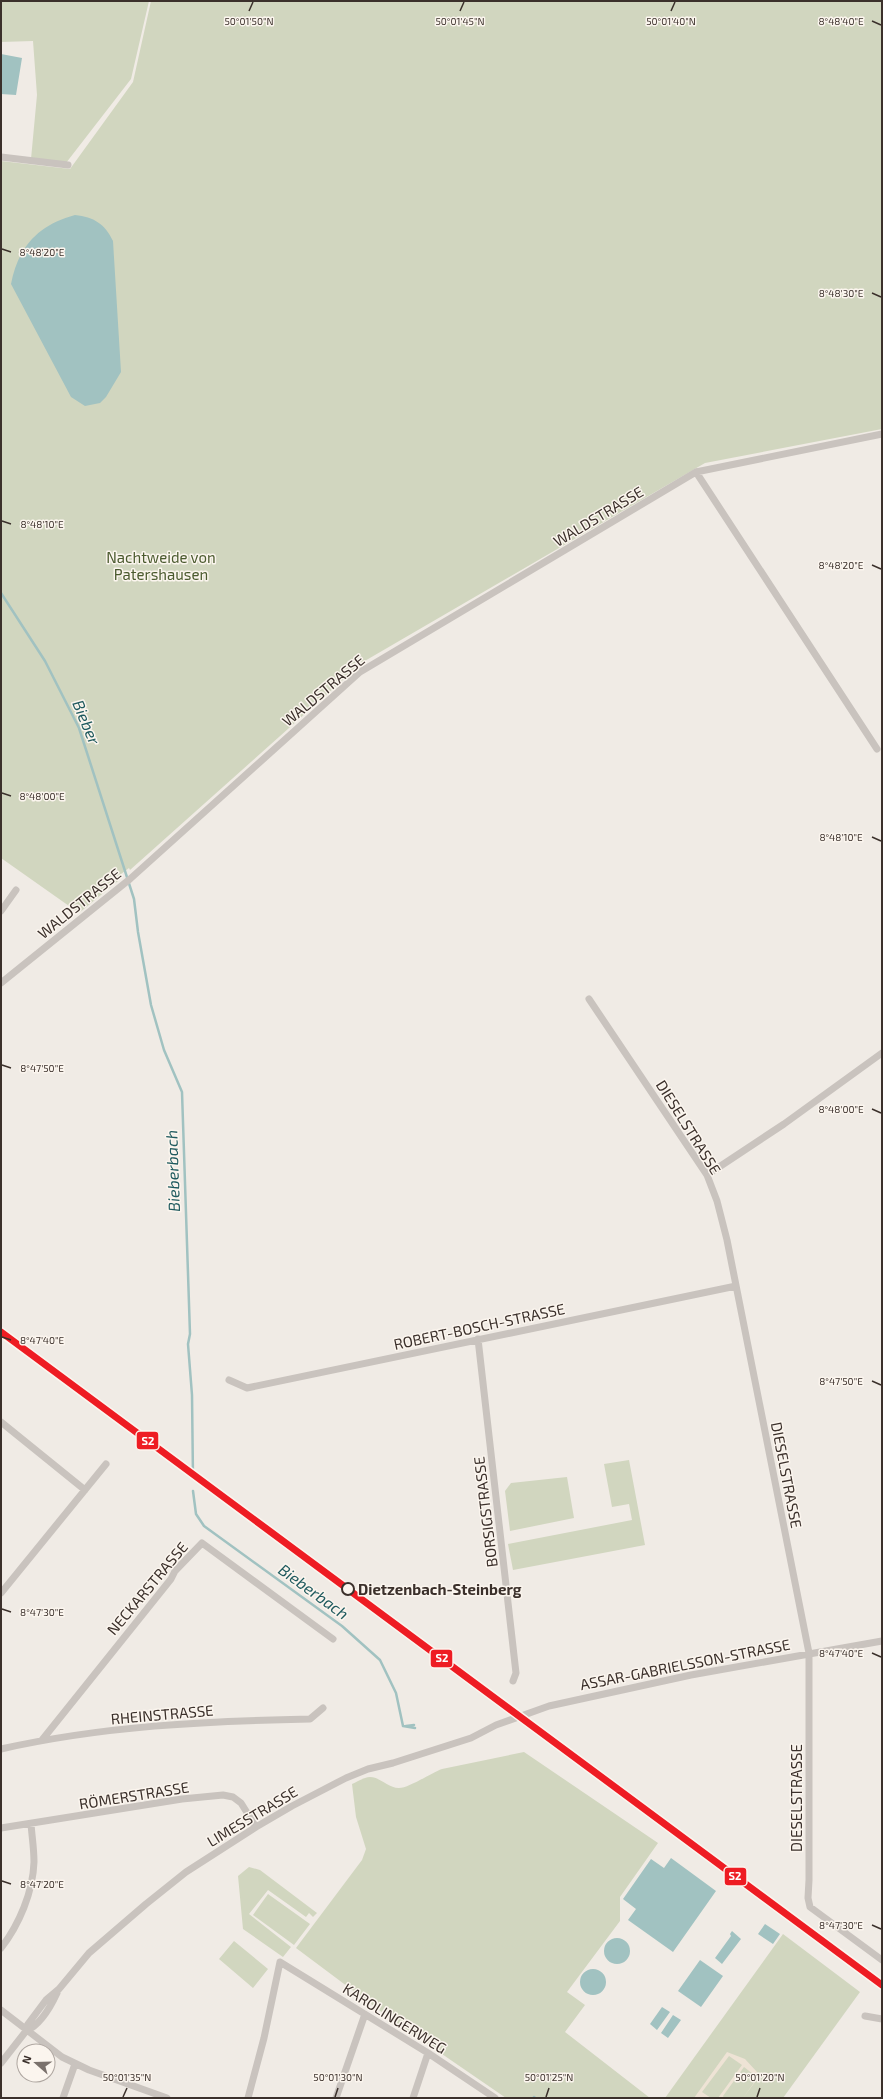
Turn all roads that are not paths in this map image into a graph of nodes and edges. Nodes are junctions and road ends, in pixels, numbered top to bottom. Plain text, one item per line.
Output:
1 (1, 158) edge
2 (68, 165) dead end
3 (882, 434) edge
4 (696, 472) junction
5 (877, 749) dead end
6 (16, 890) dead end
7 (1, 910) edge
8 (2, 980) edge
9 (589, 998) dead end
10 (882, 1054) edge
11 (706, 1175) junction
12 (736, 1286) junction
13 (478, 1340) junction
14 (229, 1380) dead end
15 (1, 1422) edge
16 (106, 1464) dead end
17 (84, 1490) junction
18 (1, 1581) edge
19 (7, 1586) junction
20 (1, 1593) edge
21 (333, 1639) dead end
22 (882, 1641) edge
23 (809, 1653) junction
24 (513, 1681) dead end
25 (324, 1708) dead end
26 (496, 1725) joint
27 (42, 1740) junction
28 (1, 1749) edge
29 (31, 1824) junction
30 (256, 1827) junction
31 (1, 1828) edge
32 (1, 1948) edge
33 (882, 1960) edge
34 (1, 2010) edge
35 (364, 2014) junction
36 (865, 2016) dead end
37 (882, 2019) edge
38 (26, 2030) junction
39 (428, 2053) junction
40 (1, 2063) edge
41 (75, 2064) junction
42 (63, 2098) edge
43 (167, 2098) edge
44 (248, 2098) edge
45 (336, 2098) edge
46 (413, 2098) edge
47 (494, 2098) edge

1 - 2 street
3 - 4 street, WALDSTRASSE
4 - 5 street
4 - 8 street, WALDSTRASSE
6 - 7 street
9 - 11 street, DIESELSTRASSE
10 - 11 street
11 - 12 street, DIESELSTRASSE
12 - 13 street, ROBERT-BOSCH-STRASSE
12 - 23 street, DIESELSTRASSE
13 - 14 street, ROBERT-BOSCH-STRASSE
13 - 24 street, BORSIGSTRASSE
15 - 17 street
16 - 17 street
17 - 19 street
18 - 19 street
19 - 20 street
21 - 27 street, NECKARSTRASSE
22 - 23 street, ASSAR-GABRIELSSON-STRASSE
23 - 26 street, ASSAR-GABRIELSSON-STRASSE
23 - 33 street, DIESELSTRASSE
25 - 27 street, RHEINSTRASSE
26 - 30 street, LIMESSTRASSE
27 - 28 street, RHEINSTRASSE
29 - 30 street, RÖMERSTRASSE
29 - 31 street, RÖMERSTRASSE
29 - 32 street
30 - 38 street, LIMESSTRASSE
34 - 38 street
35 - 39 street, KAROLINGERWEG
35 - 44 street, KAROLINGERWEG
35 - 45 street
36 - 37 street
38 - 40 street, LIMESSTRASSE
38 - 41 street
39 - 46 street
39 - 47 street, KAROLINGERWEG
41 - 42 street
41 - 43 street

